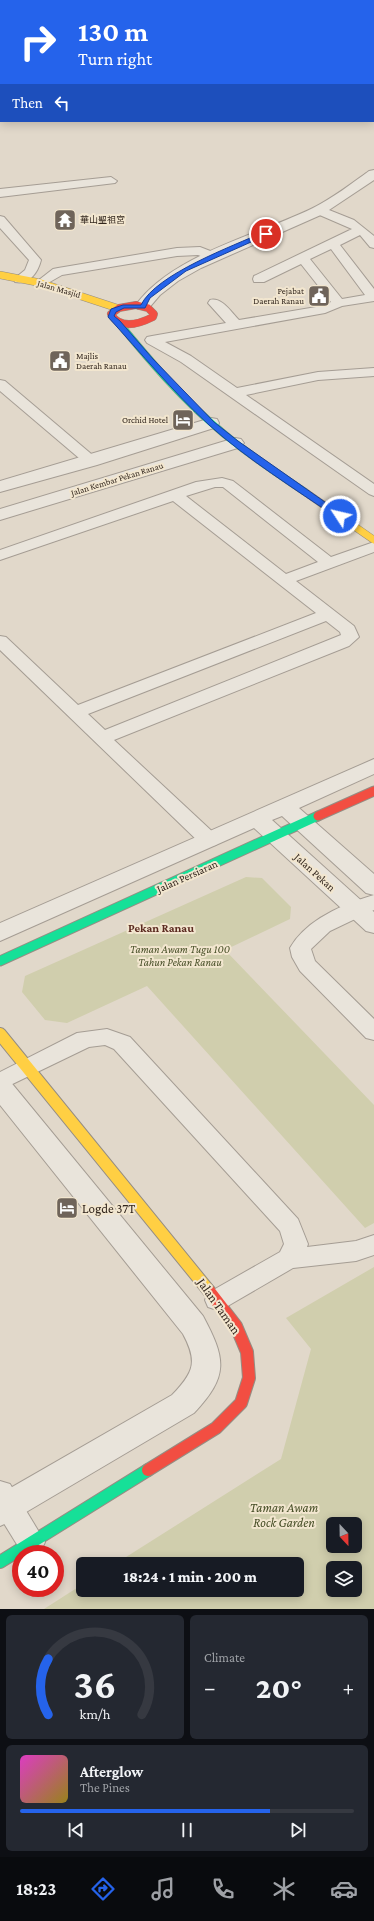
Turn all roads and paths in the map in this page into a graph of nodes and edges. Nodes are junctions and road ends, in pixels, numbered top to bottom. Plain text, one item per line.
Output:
1 (374, 174) edge
2 (111, 180) dead end
3 (0, 193) edge
4 (319, 210) junction
5 (0, 220) edge
6 (361, 230) junction
7 (333, 244) junction
8 (374, 244) edge
9 (214, 257) junction
10 (303, 258) junction
11 (0, 276) edge
12 (259, 278) dead end
13 (20, 279) junction
14 (41, 283) junction
15 (374, 297) edge
16 (215, 303) dead end
17 (340, 303) junction
18 (143, 306) junction
19 (117, 308) junction
20 (118, 322) junction
21 (144, 323) junction
22 (236, 325) junction
23 (152, 340) junction
24 (367, 372) edge
25 (374, 382) edge
26 (0, 384) edge
27 (176, 386) junction
28 (233, 393) junction
29 (211, 423) junction
30 (235, 443) junction
31 (91, 461) junction
32 (113, 480) junction
33 (0, 487) edge
34 (374, 491) edge
35 (175, 495) junction
36 (0, 515) edge
37 (374, 540) edge
38 (374, 547) edge
39 (0, 555) edge
40 (329, 563) junction
41 (284, 580) junction
42 (328, 614) junction
43 (0, 641) edge
44 (75, 713) junction
45 (102, 738) junction
46 (374, 766) edge
47 (374, 791) edge
48 (284, 806) junction
49 (256, 819) junction
50 (303, 823) junction
51 (275, 836) junction
52 (208, 840) junction
53 (374, 887) edge
54 (366, 906) edge
55 (374, 925) edge
56 (0, 933) edge
57 (0, 961) edge
58 (374, 1032) edge
59 (0, 1034) edge
60 (27, 1068) junction
61 (0, 1082) edge
62 (0, 1087) edge
63 (374, 1245) edge
64 (289, 1259) junction
65 (218, 1300) junction
66 (3, 1504) edge
67 (31, 1542) junction
68 (0, 1562) edge

1 - 4 street
2 - 3 lane
4 - 6 lane
4 - 9 street
5 - 13 lane
6 - 7 lane
6 - 8 lane
7 - 10 lane
7 - 15 lane
9 - 14 lane
9 - 18 street
10 - 12 lane
10 - 17 lane
11 - 13 street, Jalan Masjid
13 - 14 street, Jalan Masjid
14 - 19 street, Jalan Masjid
15 - 17 lane
16 - 22 lane
17 - 22 lane
18 - 19 street
18 - 21 street
19 - 20 street
20 - 21 street
20 - 27 street
21 - 23 street
22 - 23 lane
23 - 27 street
23 - 28 lane
24 - 25 lane
24 - 28 lane
26 - 31 lane
27 - 29 street
28 - 34 lane
29 - 30 street
29 - 31 street
30 - 32 street, Jalan Kembar Pekan Ranau
30 - 37 street
31 - 32 street
31 - 33 street
32 - 36 street, Jalan Kembar Pekan Ranau
35 - 39 lane
35 - 40 lane
35 - 41 lane
38 - 40 lane
40 - 41 lane
41 - 42 lane
42 - 44 lane
42 - 45 lane
43 - 44 lane
44 - 45 lane
45 - 52 lane
46 - 48 street
47 - 50 street, Jalan Persiaran
48 - 49 street
48 - 50 street
49 - 51 street, Jalan Pekan
49 - 52 street
50 - 51 street, Jalan Persiaran
50 - 53 street
51 - 54 street, Jalan Pekan
51 - 57 street, Jalan Persiaran
52 - 56 street
54 - 55 street, Jalan Pekan
54 - 58 lane
59 - 60 street, Jalan Taman
60 - 61 lane
60 - 64 lane
60 - 65 street, Jalan Taman
62 - 66 street
63 - 64 lane
64 - 65 lane
65 - 67 street, Jalan Taman
66 - 67 lane
67 - 68 street, Jalan Taman

